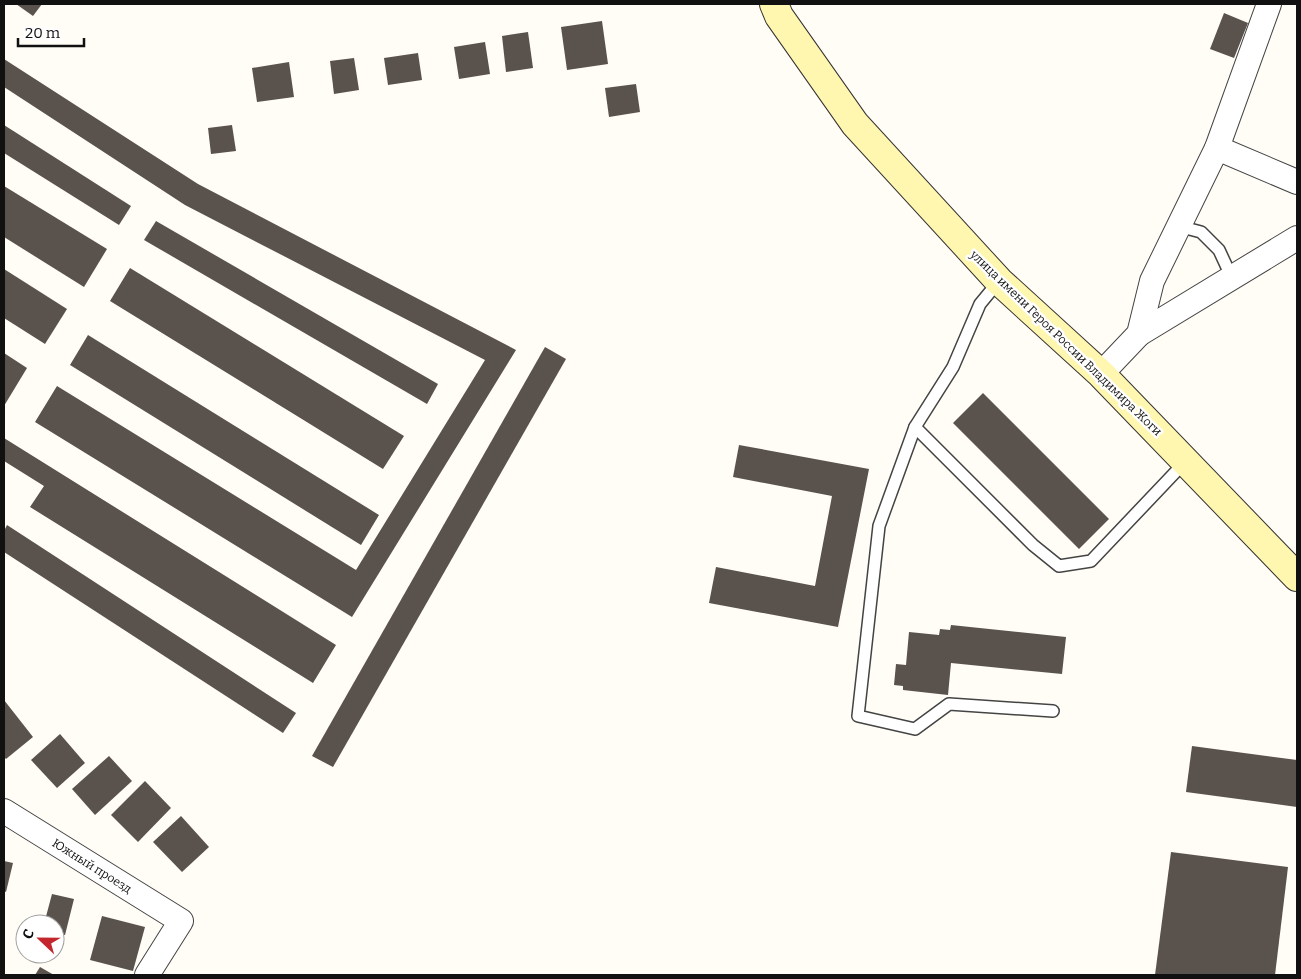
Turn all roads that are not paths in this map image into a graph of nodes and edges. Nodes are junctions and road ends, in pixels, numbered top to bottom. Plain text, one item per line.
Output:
1 (774, 4) edge
2 (1269, 4) edge
3 (1217, 148) junction
4 (1297, 182) edge
5 (1178, 226) junction
6 (1297, 238) edge
7 (1232, 278) junction
8 (999, 281) junction
9 (1139, 334) junction
10 (1101, 374) junction
11 (915, 427) junction
12 (1186, 461) junction
13 (1297, 577) edge
14 (1053, 711) dead end
15 (4, 811) edge
16 (146, 975) edge

1 - 8 main road, улица имени Героя России Владимира Жоги
2 - 3 street
3 - 4 street
3 - 5 street
5 - 7 lane
5 - 9 street
6 - 7 street
7 - 9 street
8 - 10 main road, улица имени Героя России Владимира Жоги
8 - 11 lane
9 - 10 street
10 - 12 main road, улица имени Героя России Владимира Жоги
11 - 12 lane
11 - 14 lane
12 - 13 main road, улица имени Героя России Владимира Жоги
15 - 16 street, Южный проезд

